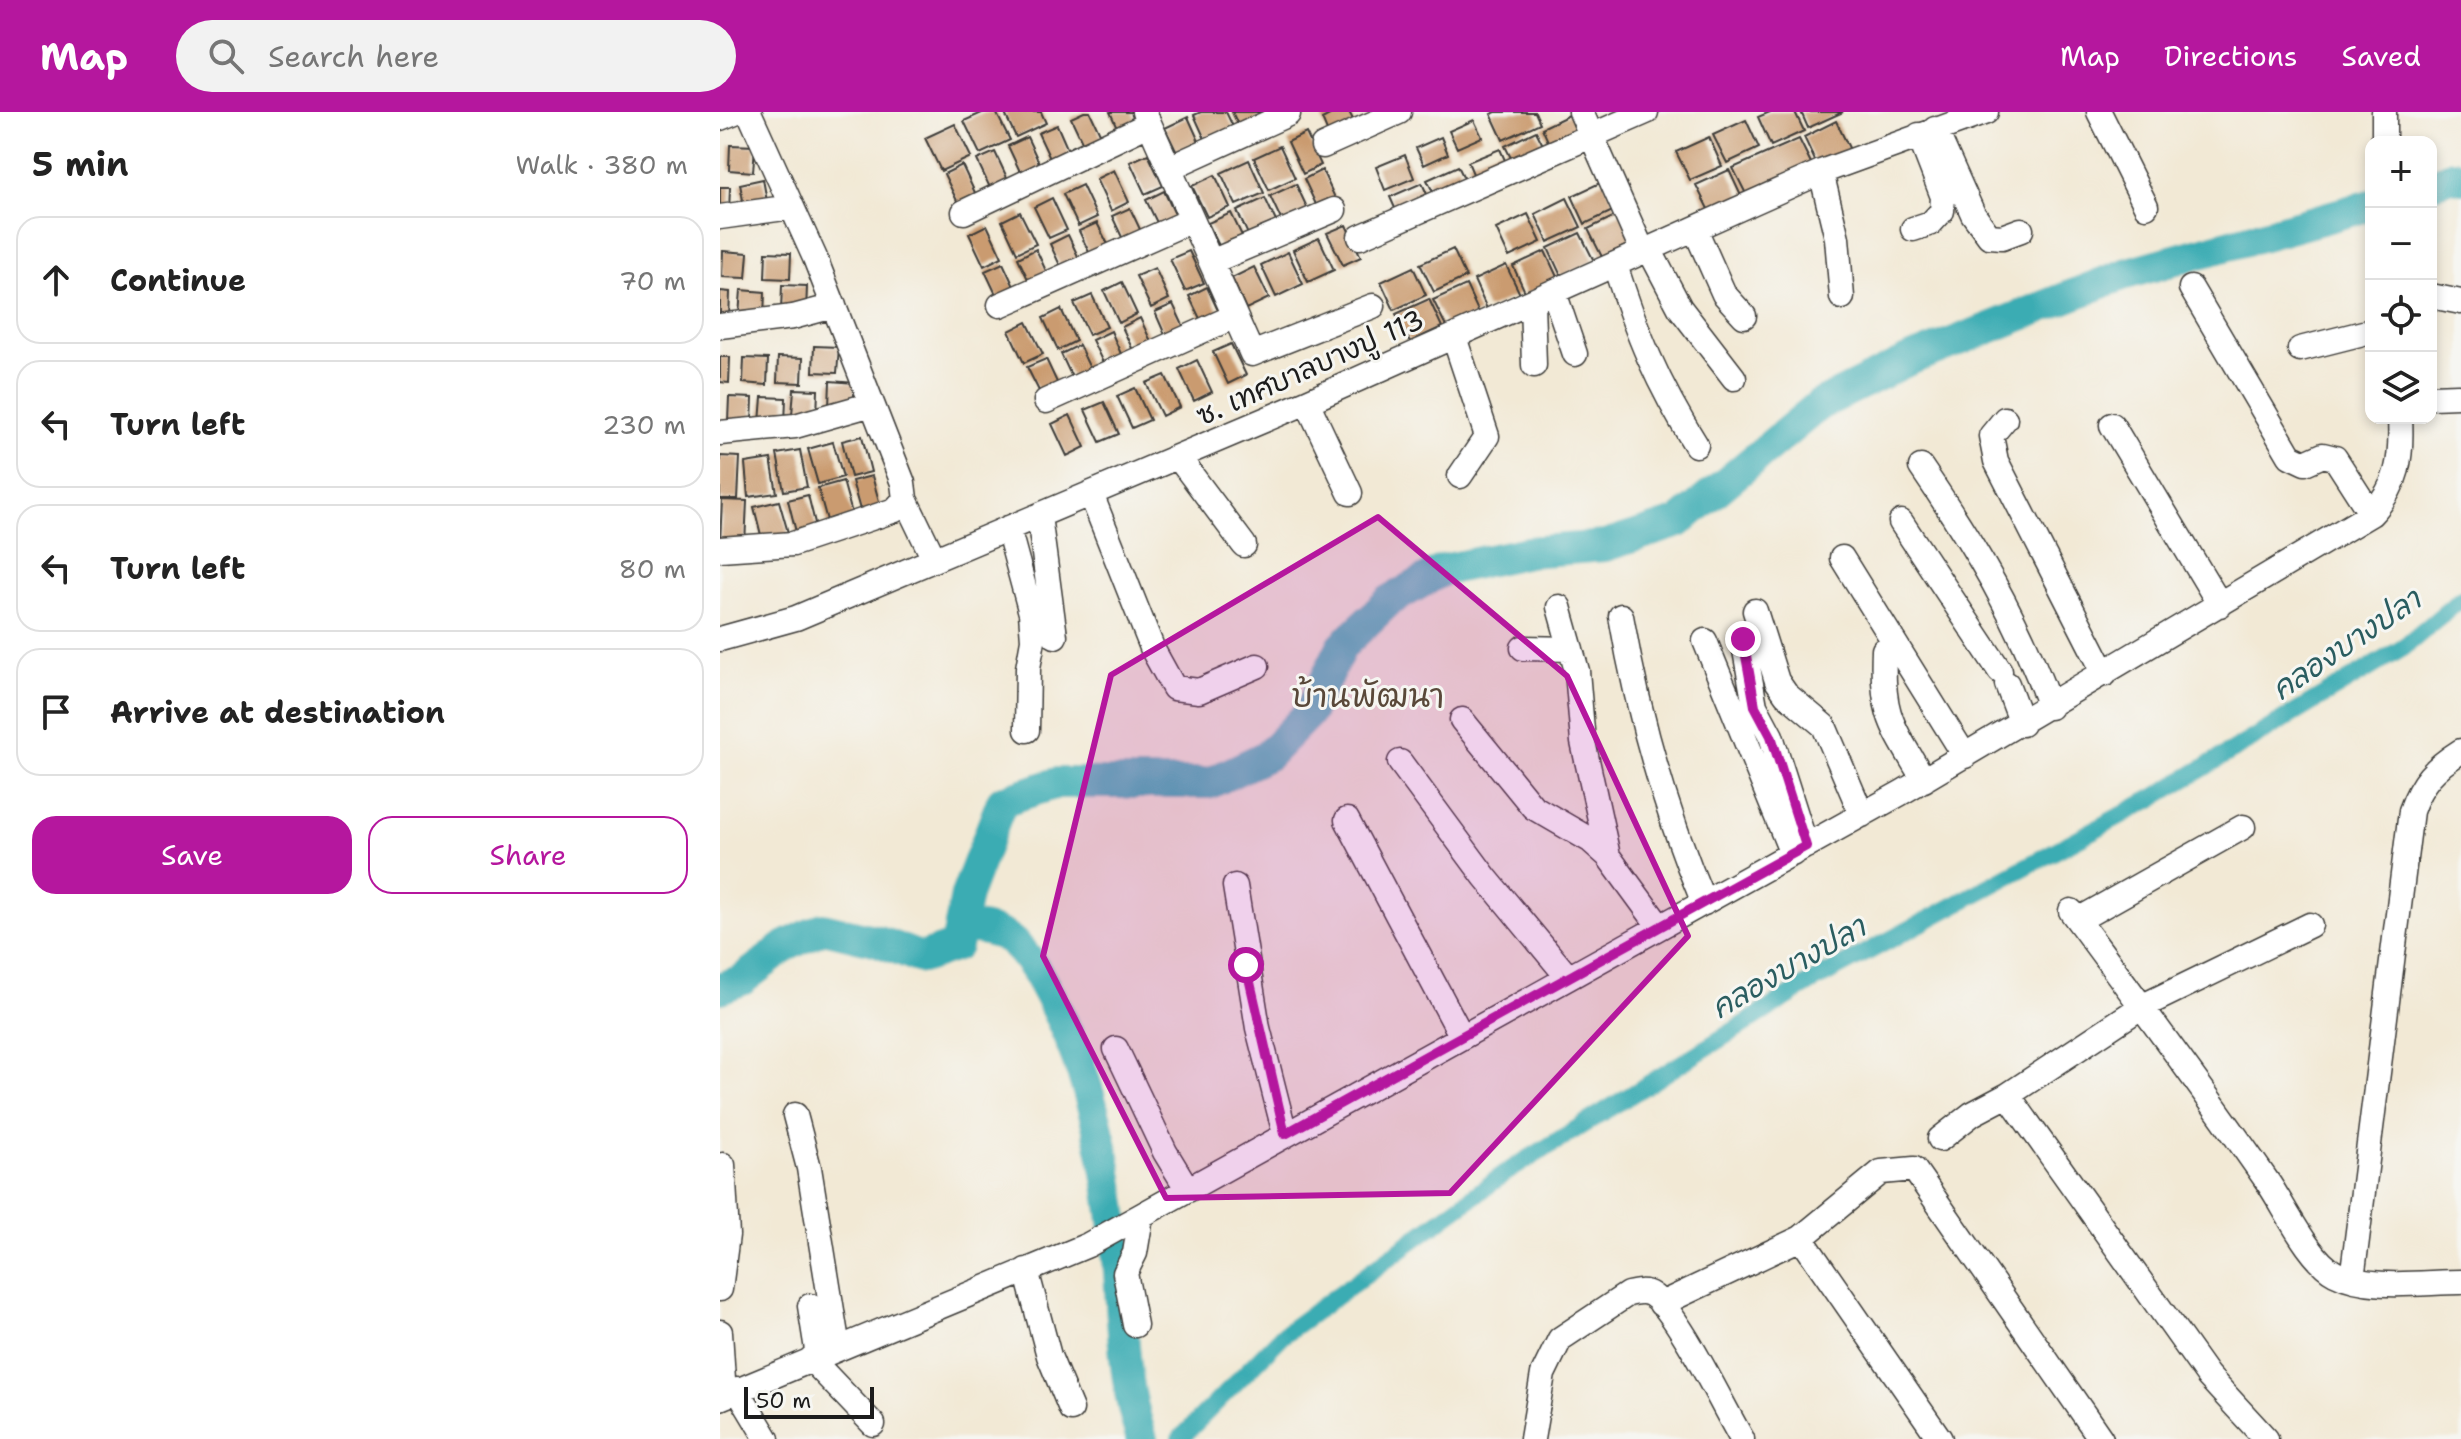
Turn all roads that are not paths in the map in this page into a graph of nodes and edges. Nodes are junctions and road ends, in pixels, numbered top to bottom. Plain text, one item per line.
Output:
1 (735, 112) edge
2 (749, 112) edge
3 (1399, 112) edge
4 (1581, 112) edge
5 (1646, 112) edge
6 (1986, 112) edge
7 (2099, 112) edge
8 (2384, 112) edge
9 (1288, 114) dead end
10 (720, 118) edge
11 (1146, 118) edge
12 (1926, 127) edge
13 (1592, 135) junction
14 (2384, 136) edge
15 (1323, 146) dead end
16 (1169, 168) junction
17 (1821, 172) junction
18 (2146, 206) dead end
19 (792, 207) junction
20 (1334, 210) dead end
21 (964, 212) dead end
22 (720, 217) edge
23 (1192, 220) junction
24 (1695, 229) junction
25 (1913, 229) dead end
26 (2021, 230) dead end
27 (1360, 237) dead end
28 (1646, 251) junction
29 (1211, 262) junction
30 (1615, 265) junction
31 (2191, 288) dead end
32 (1543, 297) junction
33 (1842, 297) dead end
34 (2437, 297) edge
35 (2461, 302) edge
36 (1000, 305) dead end
37 (834, 306) junction
38 (1373, 306) dead end
39 (1235, 316) junction
40 (1744, 316) dead end
41 (720, 326) edge
42 (2365, 333) edge
43 (1454, 337) junction
44 (2300, 349) dead end
45 (1575, 354) dead end
46 (1534, 365) dead end
47 (1734, 378) dead end
48 (2458, 396) dead end
49 (2437, 397) edge
50 (1046, 401) dead end
51 (1307, 402) junction
52 (872, 404) junction
53 (2005, 419) dead end
54 (2400, 424) edge
55 (2112, 425) dead end
56 (720, 433) edge
57 (1696, 445) dead end
58 (1178, 457) junction
59 (1921, 467) dead end
60 (1460, 476) dead end
61 (1350, 493) dead end
62 (1091, 494) junction
63 (900, 504) junction
64 (2371, 514) junction
65 (1039, 516) junction
66 (1901, 522) dead end
67 (1008, 528) junction
68 (1244, 545) dead end
69 (720, 549) edge
70 (1842, 558) dead end
71 (925, 563) junction
72 (2220, 605) junction
73 (1559, 607) dead end
74 (1621, 616) dead end
75 (1055, 636) dead end
76 (720, 639) edge
77 (1705, 641) dead end
78 (1523, 648) dead end
79 (1571, 649) junction
80 (1884, 650) dead end
81 (1257, 666) dead end
82 (2105, 674) junction
83 (2050, 707) junction
84 (1462, 720) dead end
85 (2022, 724) junction
86 (1027, 730) dead end
87 (2461, 751) edge
88 (1965, 756) junction
89 (1400, 762) dead end
90 (1924, 780) junction
91 (1862, 815) junction
92 (1347, 820) dead end
93 (2243, 827) dead end
94 (1799, 850) junction
95 (1608, 856) junction
96 (1235, 886) dead end
97 (1704, 903) junction
98 (2310, 925) dead end
99 (1660, 927) junction
100 (1567, 976) junction
101 (2141, 1007) junction
102 (1461, 1035) junction
103 (1116, 1049) dead end
104 (2008, 1095) junction
105 (795, 1115) dead end
106 (1285, 1134) junction
107 (1940, 1139) dead end
108 (723, 1165) dead end
109 (1188, 1190) junction
110 (1136, 1220) junction
111 (1801, 1238) junction
112 (1026, 1270) junction
113 (2352, 1279) junction
114 (2461, 1282) edge
115 (720, 1289) edge
116 (1661, 1304) junction
117 (810, 1306) dead end
118 (1135, 1325) dead end
119 (720, 1332) edge
120 (822, 1354) junction
121 (727, 1394) edge
122 (1071, 1409) dead end
123 (873, 1424) dead end
124 (767, 1439) edge
125 (1532, 1439) edge
126 (1742, 1439) edge
127 (1940, 1439) edge
128 (2101, 1439) edge
129 (2266, 1439) edge

1 - 10 street
2 - 19 street
3 - 15 street
4 - 13 street
5 - 13 street
6 - 12 street, ซ. เทศบาลบางปู 113
7 - 18 street
8 - 14 street
9 - 16 street
11 - 16 street
11 - 21 street
12 - 17 street, ซ. เทศบาลบางปู 113
12 - 25 street
12 - 26 street
13 - 27 street
13 - 28 street
16 - 23 street
17 - 24 street, ซ. เทศบาลบางปู 113
17 - 33 street
19 - 22 street
19 - 37 street
20 - 29 street
23 - 29 street
23 - 36 street
24 - 28 street, ซ. เทศบาลบางปู 113
24 - 40 street
28 - 30 street, ซ. เทศบาลบางปู 113
28 - 47 street
29 - 39 street
30 - 32 street, ซ. เทศบาลบางปู 113
30 - 57 street
31 - 64 street
32 - 43 street, ซ. เทศบาลบางปู 113
32 - 45 street
32 - 46 street
34 - 35 street
37 - 41 street
37 - 52 street
38 - 39 street
39 - 50 street
42 - 44 street
43 - 51 street, ซ. เทศบาลบางปู 113
43 - 60 street
48 - 49 street
51 - 58 street, ซ. เทศบาลบางปู 113
51 - 61 street
52 - 56 street
52 - 63 street
53 - 82 street
54 - 64 street
55 - 72 street
58 - 62 street, ซ. เทศบาลบางปู 113
58 - 68 street
59 - 83 street
62 - 65 street, ซ. เทศบาลบางปู 113
62 - 81 street
63 - 69 street
63 - 71 street
64 - 72 street
65 - 67 street, ซ. เทศบาลบางปู 113
65 - 75 street
66 - 85 street
67 - 71 street, ซ. เทศบาลบางปู 113
67 - 86 street
70 - 88 street
71 - 76 street, ซ. เทศบาลบางปู 113
72 - 82 street
73 - 79 street
74 - 97 street
77 - 94 street
78 - 79 street
79 - 95 street
80 - 90 street
82 - 83 street
83 - 85 street
84 - 95 street
85 - 88 street
87 - 113 street
88 - 90 street
89 - 100 street
90 - 91 street
91 - 94 street
91 - 94 street
92 - 102 street
93 - 101 street
94 - 97 street
95 - 99 street
96 - 106 street
97 - 99 street
98 - 101 street
99 - 100 street
100 - 102 street
101 - 104 street
101 - 113 street
102 - 106 street
103 - 109 street
104 - 107 street
104 - 129 street
105 - 120 street
106 - 109 street
108 - 115 street
109 - 110 street
110 - 112 street
110 - 118 street
111 - 116 street
111 - 127 street
111 - 128 street
112 - 120 street
112 - 122 street
113 - 114 street
116 - 125 street
116 - 126 street
117 - 120 street
119 - 121 street
120 - 121 street
120 - 123 street
121 - 124 street

